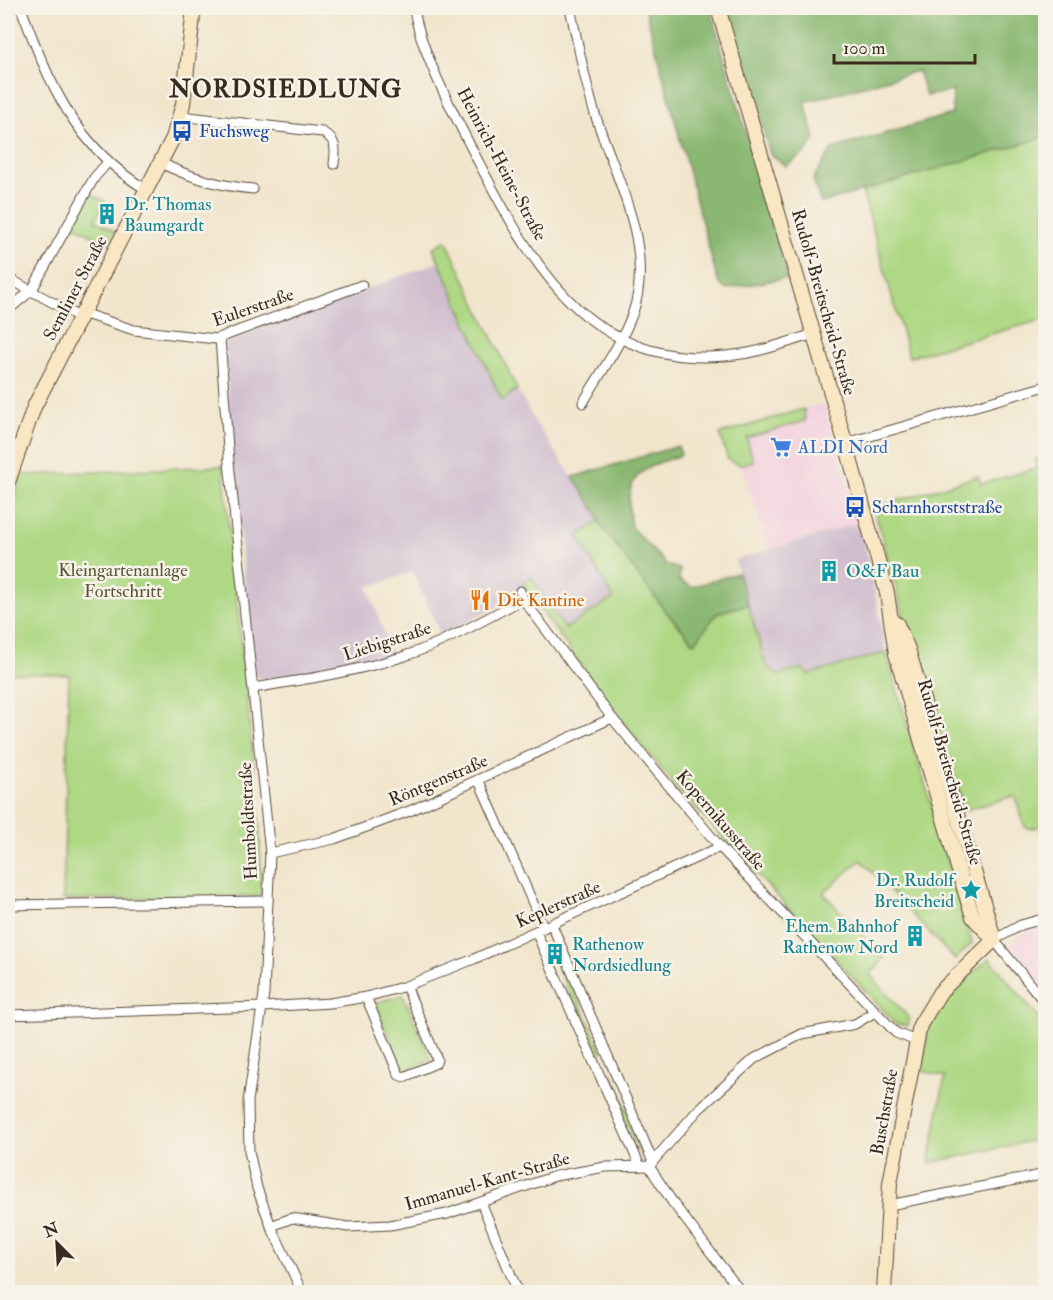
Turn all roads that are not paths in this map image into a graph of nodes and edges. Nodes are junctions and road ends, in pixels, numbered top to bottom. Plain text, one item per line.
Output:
1 (21, 8) edge
2 (194, 8) edge
3 (414, 8) edge
4 (570, 8) edge
5 (718, 8) edge
6 (180, 116) junction
7 (108, 162) junction
8 (161, 163) junction
9 (334, 164) dead end
10 (253, 189) dead end
11 (147, 190) junction
12 (8, 278) edge
13 (362, 285) dead end
14 (32, 290) junction
15 (8, 309) edge
16 (81, 315) junction
17 (814, 334) junction
18 (220, 338) junction
19 (620, 338) junction
20 (1046, 386) edge
21 (583, 403) dead end
22 (846, 443) junction
23 (8, 482) edge
24 (521, 595) joint
25 (253, 688) junction
26 (612, 718) junction
27 (479, 781) junction
28 (720, 847) junction
29 (270, 853) junction
30 (268, 901) junction
31 (8, 905) edge
32 (1046, 918) edge
33 (544, 928) junction
34 (994, 940) junction
35 (406, 986) junction
36 (366, 997) junction
37 (1046, 1004) edge
38 (262, 1007) junction
39 (875, 1012) junction
40 (8, 1015) edge
41 (916, 1041) junction
42 (648, 1164) junction
43 (1044, 1174) edge
44 (1046, 1190) edge
45 (481, 1202) junction
46 (889, 1205) junction
47 (271, 1226) junction
48 (302, 1293) edge
49 (518, 1293) edge
50 (741, 1293) edge
51 (884, 1293) edge

1 - 7 street
2 - 6 street, Semliner Straße
3 - 19 street, Heinrich-Heine-Straße
4 - 19 street
5 - 17 street, Rudolf-Breitscheid-Straße
6 - 8 street, Semliner Straße
6 - 9 street
7 - 11 street
7 - 14 street
8 - 10 street
8 - 11 street, Semliner Straße
11 - 16 street, Semliner Straße
12 - 14 street, Eulerstraße
13 - 18 street, Eulerstraße
14 - 15 street
14 - 16 street, Eulerstraße
16 - 18 street, Eulerstraße
16 - 23 street, Semliner Straße
17 - 19 street, Heinrich-Heine-Straße
17 - 22 street, Rudolf-Breitscheid-Straße
18 - 25 street, Humboldtstraße
19 - 21 street
20 - 22 street
22 - 34 street, Rudolf-Breitscheid-Straße
24 - 25 street, Liebigstraße
24 - 26 street, Kopernikusstraße
25 - 29 street, Humboldtstraße
26 - 27 street, Röntgenstraße
26 - 28 street, Kopernikusstraße
27 - 29 street, Röntgenstraße
27 - 33 street
28 - 33 street, Keplerstraße
28 - 39 street, Kopernikusstraße
29 - 30 street, Humboldtstraße
30 - 31 street
30 - 38 street, Humboldtstraße
32 - 34 street
33 - 35 street, Keplerstraße
33 - 42 street
33 - 42 street
34 - 37 street
34 - 41 street, Buschstraße
35 - 36 street, Keplerstraße
35 - 36 street
36 - 38 street, Keplerstraße
38 - 40 street, Keplerstraße
38 - 47 street, Humboldtstraße
39 - 41 street, Kopernikusstraße
39 - 42 street
41 - 46 street, Buschstraße
42 - 45 street, Immanuel-Kant-Straße
42 - 50 street
43 - 44 street
43 - 46 street
45 - 47 street, Immanuel-Kant-Straße
45 - 49 street
46 - 51 street, Buschstraße
47 - 48 street, Humboldtstraße

